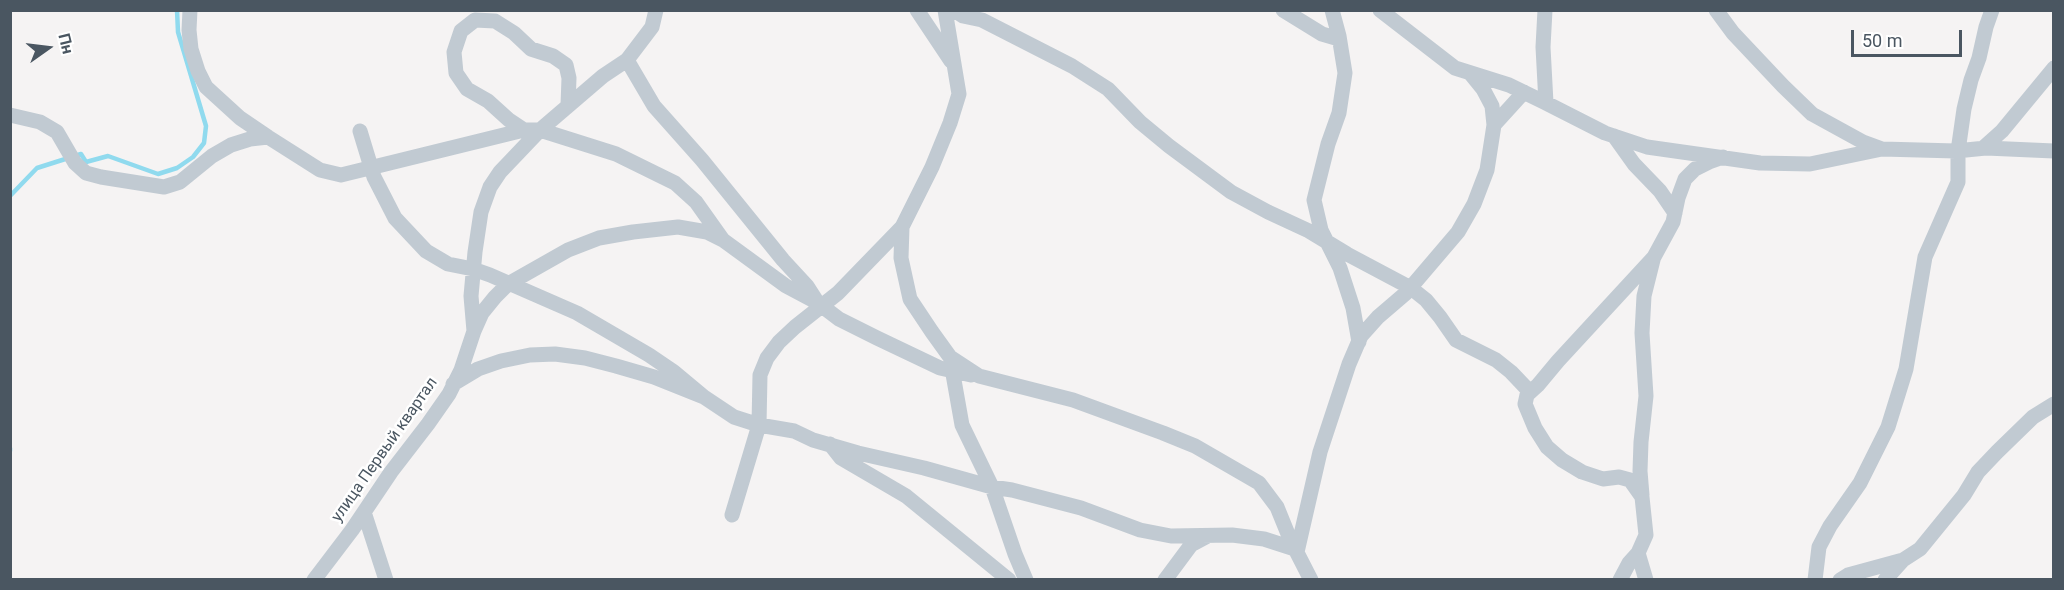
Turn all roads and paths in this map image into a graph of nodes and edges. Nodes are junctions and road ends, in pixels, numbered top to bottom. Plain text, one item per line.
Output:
1 (190, 10) edge
2 (656, 10) edge
3 (917, 10) edge
4 (945, 10) edge
5 (954, 10) edge
6 (1282, 10) edge
7 (1332, 10) edge
8 (1380, 10) edge
9 (1545, 10) edge
10 (1716, 10) edge
11 (1992, 10) edge
12 (1340, 39) junction
13 (627, 60) junction
14 (954, 66) junction
15 (2054, 68) edge
16 (1470, 73) junction
17 (1524, 93) junction
18 (1546, 103) junction
19 (568, 105) junction
20 (10, 115) edge
21 (1494, 125) junction
22 (524, 130) junction
23 (540, 130) junction
24 (360, 131) dead end
25 (1614, 136) junction
26 (268, 137) junction
27 (1983, 148) junction
28 (1882, 149) junction
29 (1958, 151) junction
30 (2054, 151) edge
31 (1723, 157) junction
32 (372, 169) junction
33 (1675, 213) junction
34 (902, 227) junction
35 (723, 240) junction
36 (1327, 242) junction
37 (1654, 257) junction
38 (473, 269) junction
39 (508, 284) junction
40 (1411, 288) junction
41 (820, 304) junction
42 (474, 331) junction
43 (1359, 342) junction
44 (952, 364) junction
45 (453, 384) junction
46 (1530, 393) junction
47 (704, 397) junction
48 (2054, 404) edge
49 (759, 425) junction
50 (830, 444) junction
51 (993, 487) junction
52 (1642, 497) junction
53 (364, 512) junction
54 (732, 515) dead end
55 (1209, 535) junction
56 (1296, 551) junction
57 (1638, 553) junction
58 (1903, 560) junction
59 (314, 579) edge
60 (386, 579) edge
61 (1009, 579) edge
62 (1026, 579) edge
63 (1165, 579) edge
64 (1311, 579) edge
65 (1620, 579) edge
66 (1647, 579) edge
67 (1815, 579) edge
68 (1840, 579) edge
69 (1885, 579) edge

1 - 26 street
2 - 13 street, улица Первый квартал
3 - 14 street
4 - 14 street
5 - 36 street
6 - 12 street
7 - 12 street
8 - 16 street
9 - 18 street
10 - 28 street
11 - 29 street
12 - 36 street
13 - 19 street, улица Первый квартал
13 - 41 street
14 - 34 street
15 - 27 street
16 - 17 street
16 - 21 street
17 - 18 street
17 - 21 street
18 - 25 street
19 - 22 street
19 - 23 street, улица Первый квартал
20 - 26 street
21 - 40 street
22 - 23 street
22 - 32 street
23 - 35 street
23 - 38 street, улица Первый квартал
24 - 32 street
25 - 31 street
25 - 33 street
26 - 32 street
27 - 29 street
27 - 30 street
28 - 29 street
28 - 31 street
29 - 67 street
31 - 33 street
32 - 38 street
33 - 37 street
34 - 41 street
34 - 44 street
35 - 39 street
35 - 41 street
36 - 40 street
36 - 43 street
37 - 46 street
37 - 52 street
38 - 39 street
38 - 42 street, улица Первый квартал
39 - 42 street
39 - 47 street
40 - 43 street
40 - 46 street
41 - 44 street
41 - 49 street
42 - 45 street, улица Первый квартал
43 - 56 street
44 - 51 street
44 - 56 street
45 - 47 street
45 - 53 street, улица Первый квартал
46 - 52 street
47 - 49 street
48 - 58 street
49 - 50 street
49 - 54 street
50 - 51 street
50 - 61 street
51 - 55 street
51 - 62 street
52 - 57 street
53 - 59 street, улица Первый квартал
53 - 60 street
55 - 56 street
55 - 63 street
56 - 64 street
57 - 65 street
57 - 66 street
58 - 68 street
58 - 69 street

